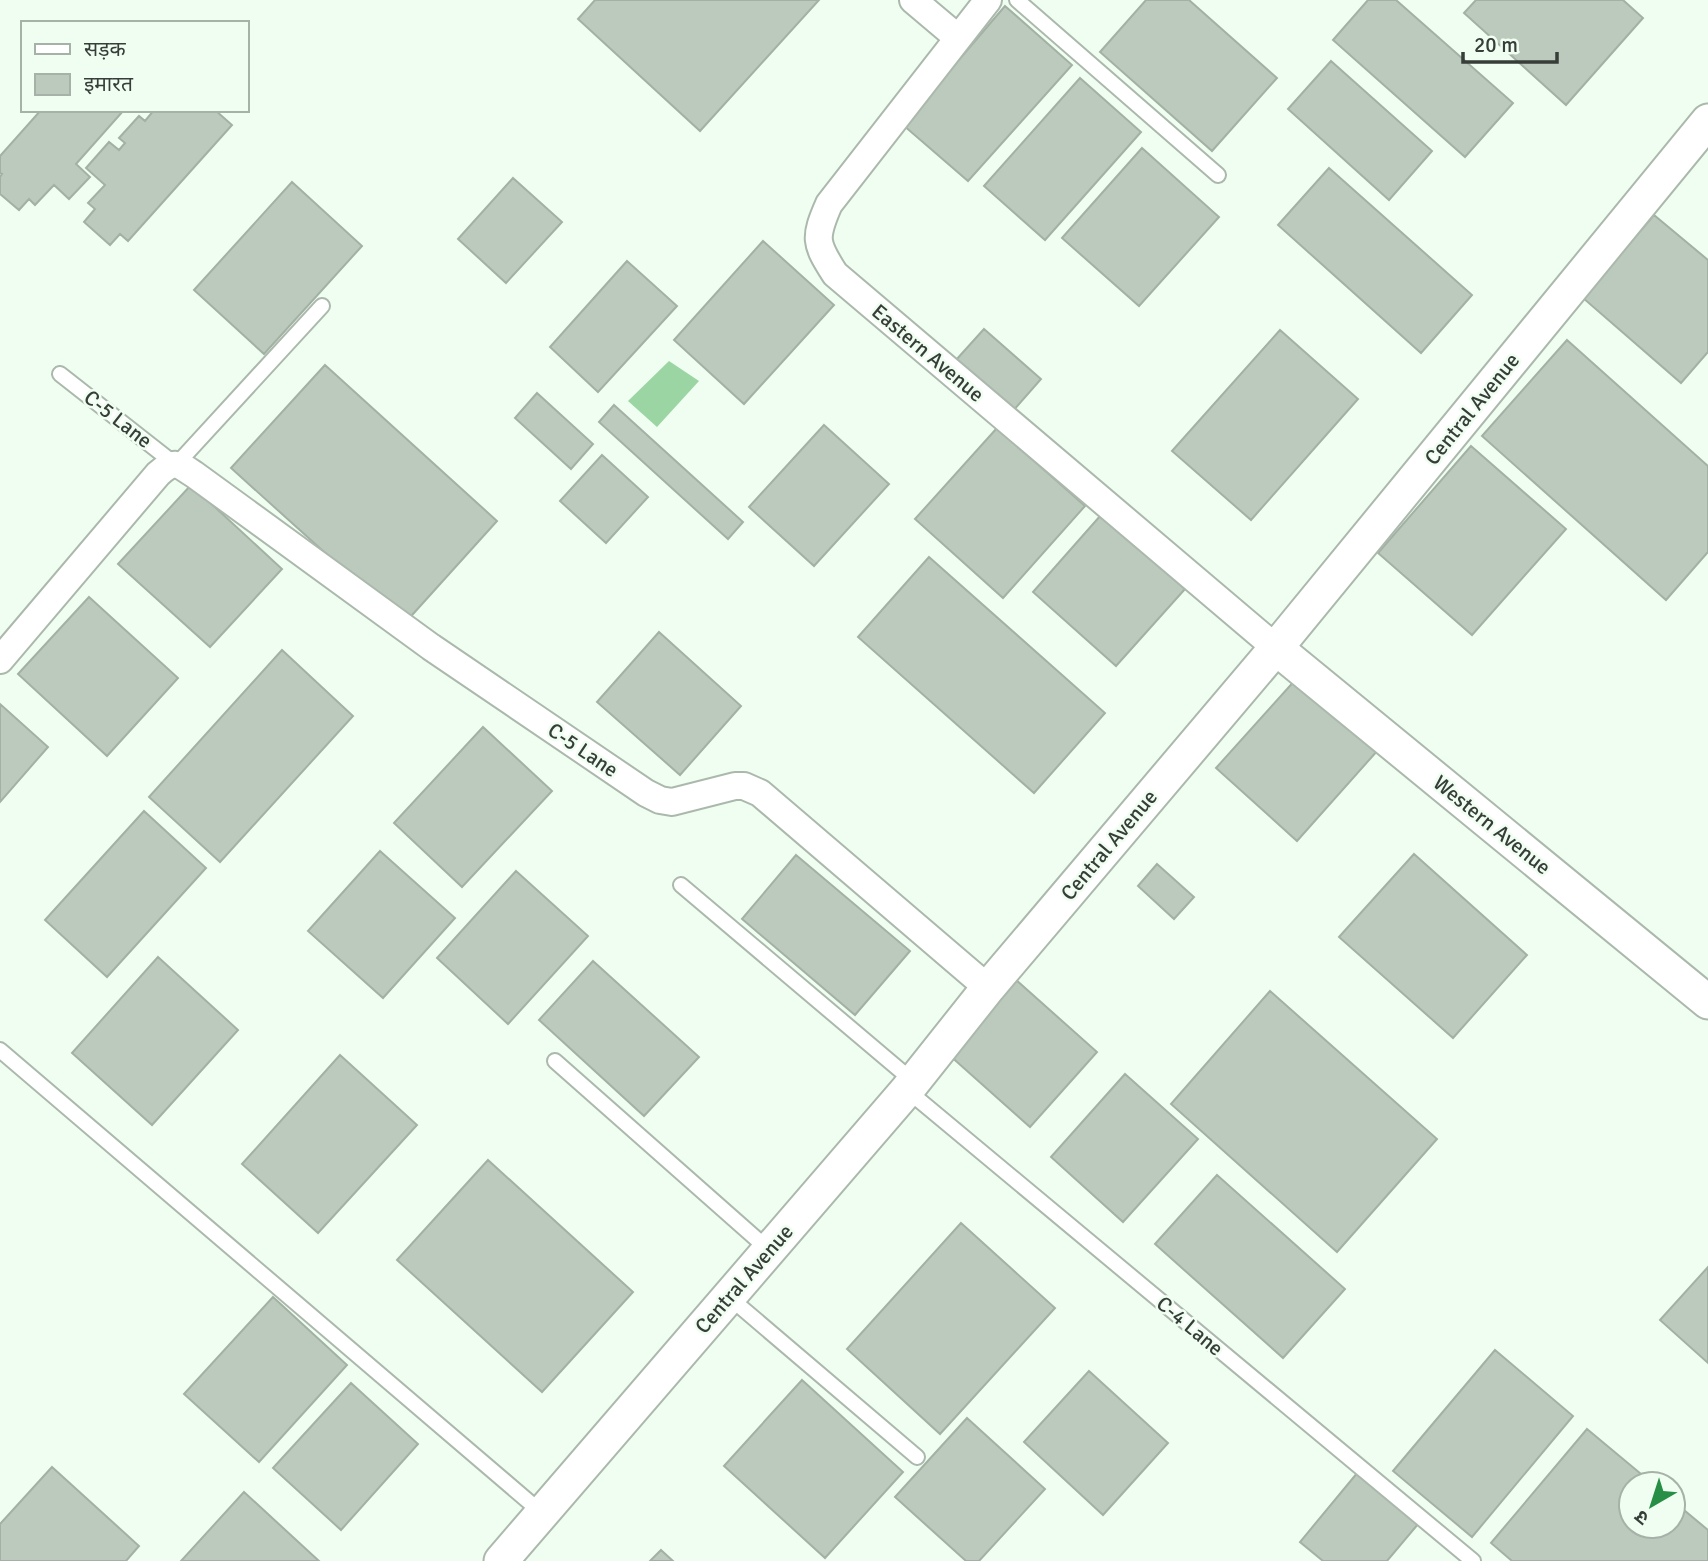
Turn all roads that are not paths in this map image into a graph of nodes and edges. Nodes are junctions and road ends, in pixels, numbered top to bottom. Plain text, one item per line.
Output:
1 (913, 0) edge
2 (988, 0) edge
3 (1017, 0) edge
4 (958, 38) junction
5 (1708, 121) edge
6 (1218, 175) dead end
7 (322, 306) dead end
8 (60, 374) dead end
9 (176, 465) junction
10 (1276, 648) junction
11 (0, 660) edge
12 (681, 885) dead end
13 (988, 988) junction
14 (1708, 1002) edge
15 (0, 1050) edge
16 (555, 1061) dead end
17 (910, 1086) junction
18 (769, 1250) junction
19 (729, 1297) junction
20 (917, 1457) dead end
21 (543, 1514) junction
22 (501, 1561) edge
23 (1473, 1561) edge

1 - 4 street
2 - 4 street, Eastern Avenue
3 - 6 lane
4 - 10 street, Eastern Avenue
5 - 10 street, Central Avenue
7 - 9 lane, C-5 Lane
8 - 9 lane, C-5 Lane
9 - 11 street, C-5 Lane
9 - 13 street, C-5 Lane
10 - 13 street, Central Avenue
10 - 14 street, Western Avenue
12 - 17 lane, C-4 Lane
13 - 17 street, Central Avenue
15 - 21 lane
16 - 18 lane
17 - 18 street, Central Avenue
17 - 23 lane, C-4 Lane
18 - 19 street, Central Avenue
19 - 20 lane
19 - 21 street, Central Avenue
21 - 22 street, Central Avenue

